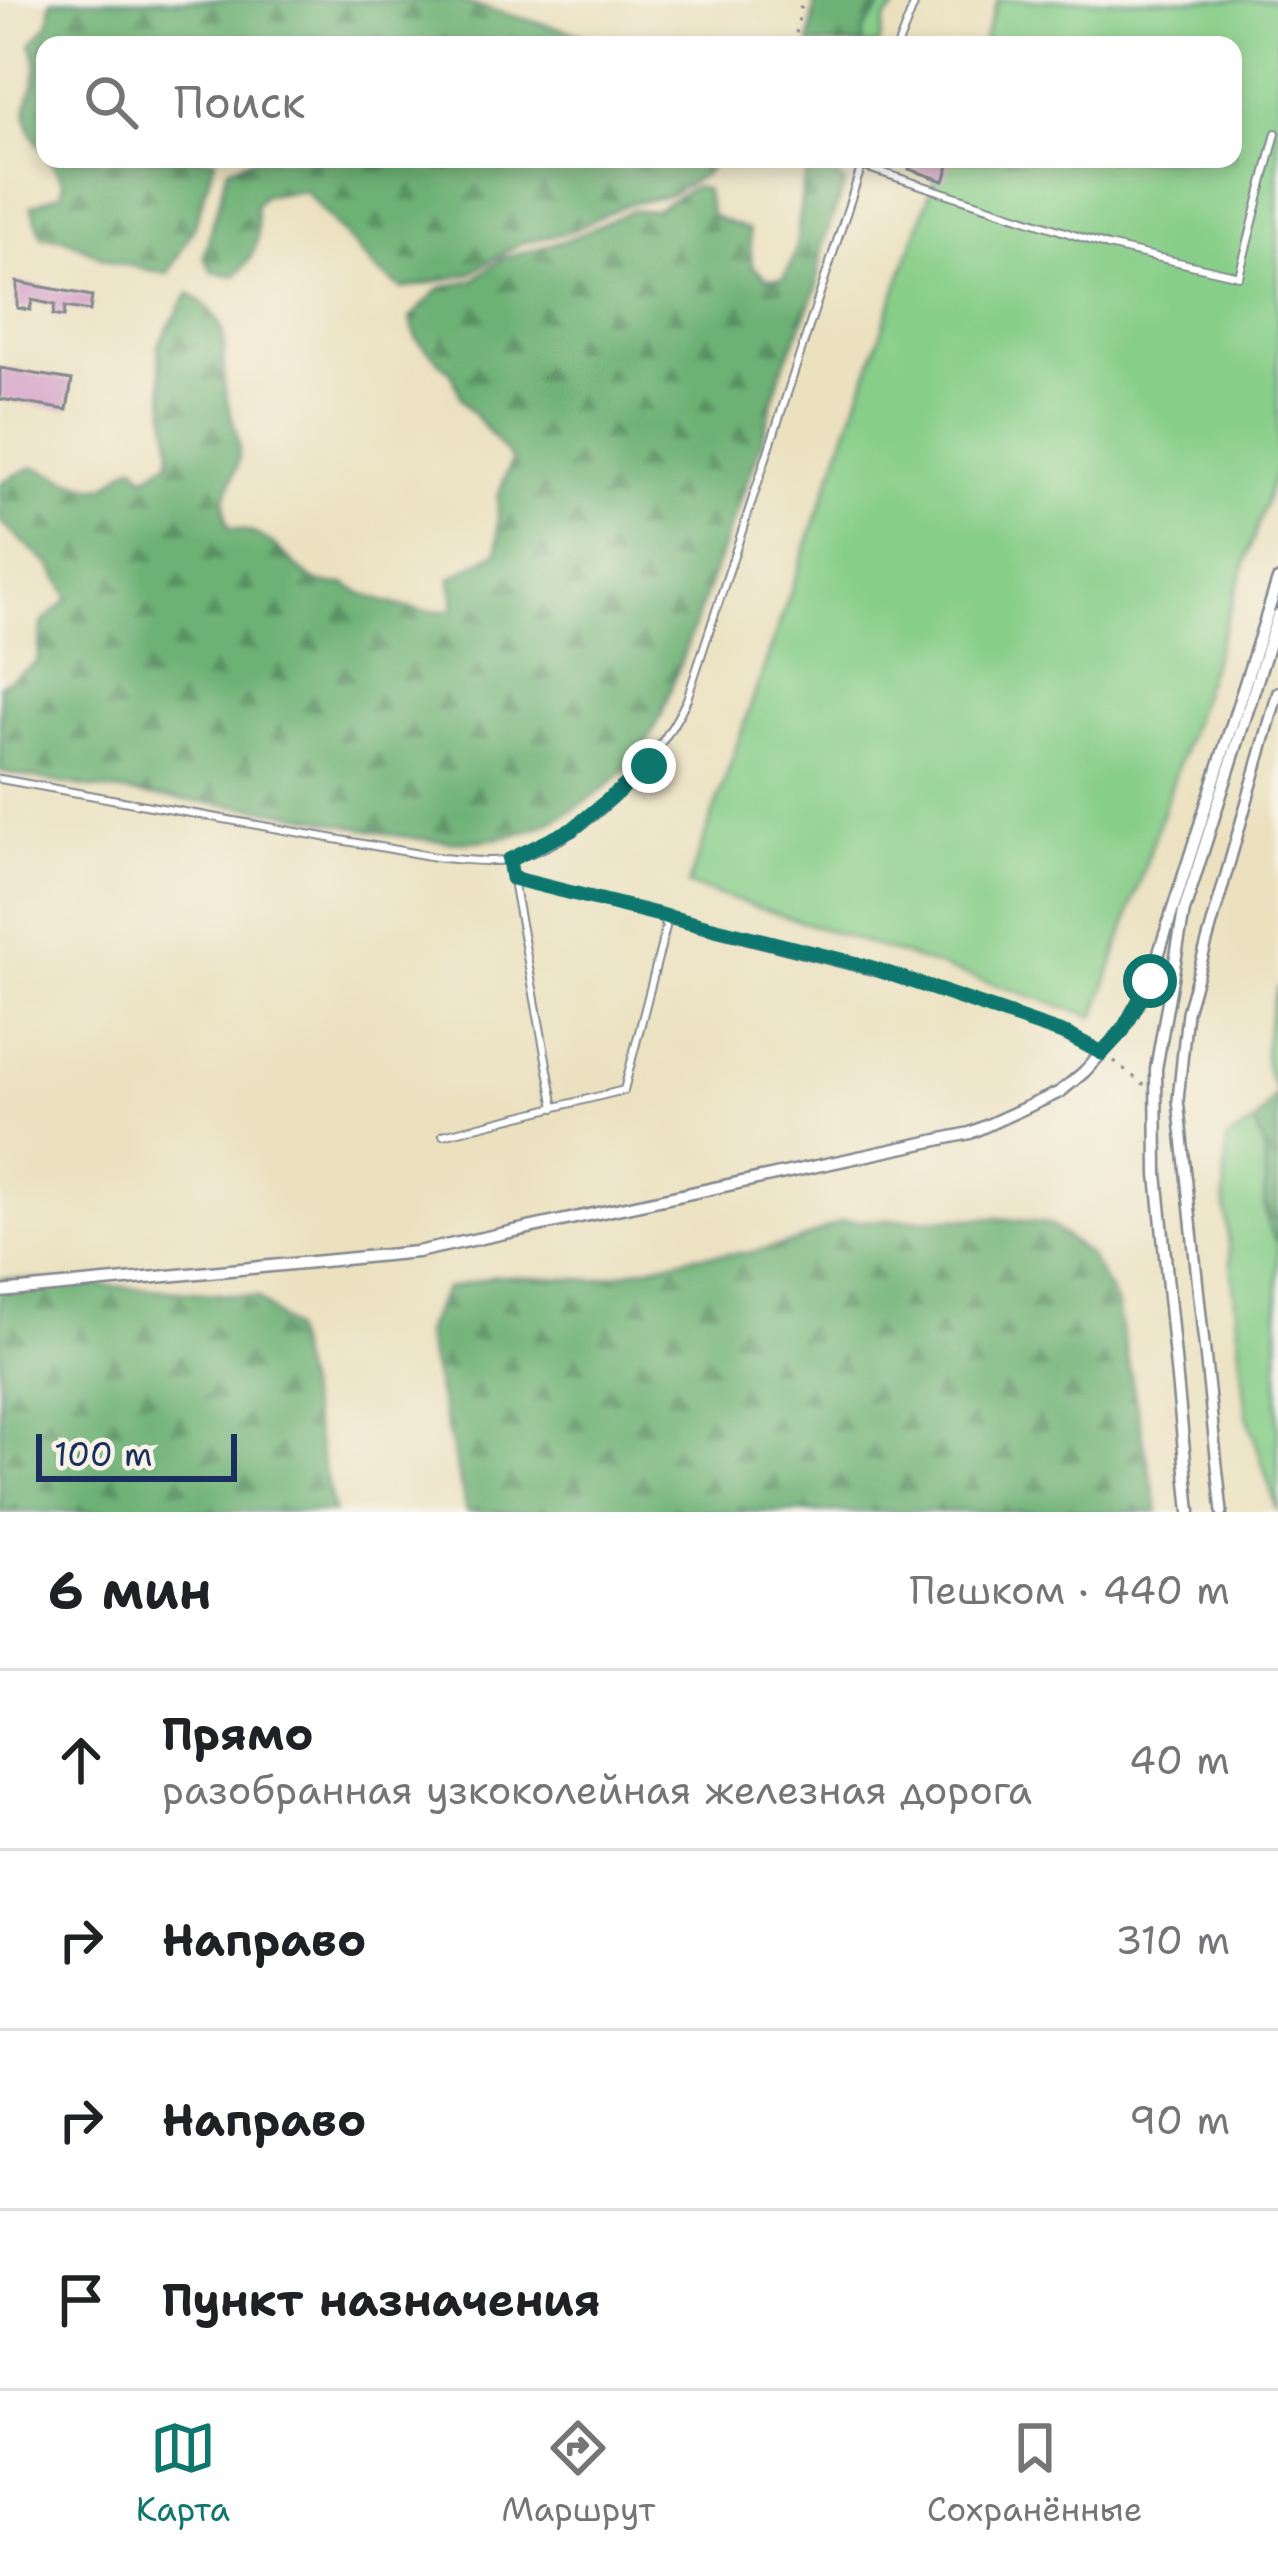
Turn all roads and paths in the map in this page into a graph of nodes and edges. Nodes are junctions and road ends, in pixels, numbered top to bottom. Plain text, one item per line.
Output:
1 (802, 0) edge
2 (916, 0) edge
3 (796, 36) edge
4 (902, 36) edge
5 (1276, 133) edge
6 (861, 168) edge
7 (880, 168) edge
8 (1278, 580) edge
9 (1278, 616) edge
10 (1278, 692) edge
11 (0, 778) edge
12 (509, 860) junction
13 (512, 878) junction
14 (662, 918) junction
15 (945, 990) joint
16 (1102, 1053) junction
17 (1155, 1091) junction
18 (555, 1108) junction
19 (443, 1135) dead end
20 (0, 1292) edge
21 (1190, 1512) edge
22 (1222, 1512) edge

1 - 3 path
2 - 4 lane
5 - 7 lane
6 - 12 lane
8 - 16 street
9 - 17 street
10 - 22 street
11 - 12 lane
12 - 13 lane
13 - 14 lane
13 - 18 lane
14 - 15 lane
14 - 18 lane
15 - 16 path
16 - 17 path
16 - 20 street
17 - 21 street
18 - 19 lane

